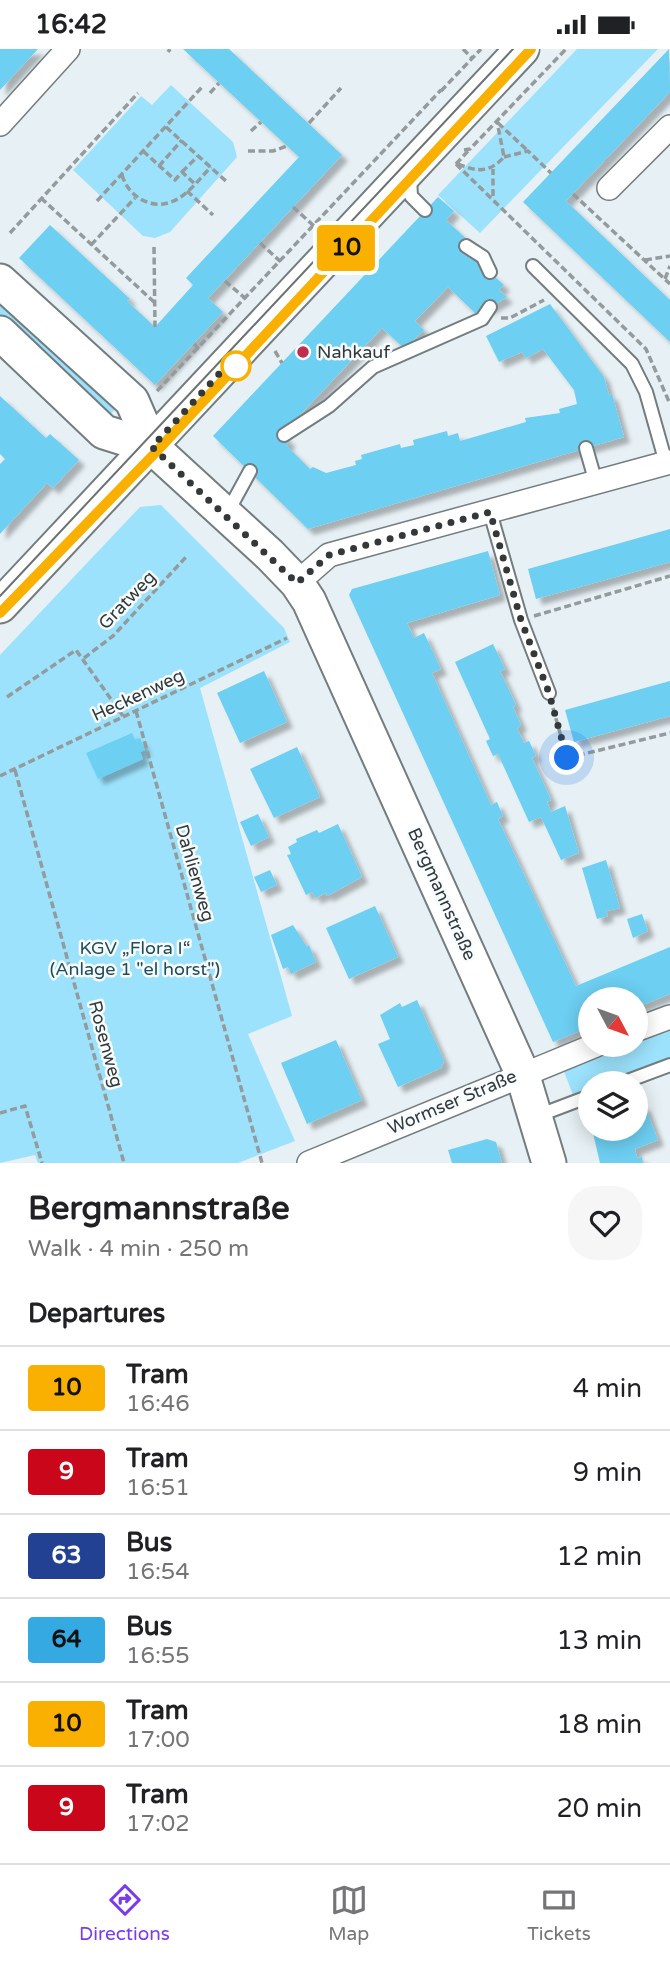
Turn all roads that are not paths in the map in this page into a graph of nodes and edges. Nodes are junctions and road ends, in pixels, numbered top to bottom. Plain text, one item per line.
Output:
1 (68, 49) edge
2 (522, 49) edge
3 (0, 124) edge
4 (670, 127) edge
5 (410, 167) junction
6 (609, 188) dead end
7 (425, 210) dead end
8 (466, 246) dead end
9 (533, 266) dead end
10 (490, 272) dead end
11 (0, 281) edge
12 (490, 307) dead end
13 (0, 333) edge
14 (284, 435) dead end
15 (152, 447) junction
16 (586, 448) dead end
17 (668, 462) edge
18 (250, 471) dead end
19 (596, 482) junction
20 (490, 512) junction
21 (226, 515) junction
22 (297, 583) junction
23 (0, 606) edge
24 (549, 693) road end
25 (670, 1017) edge
26 (648, 1025) edge
27 (578, 1052) edge
28 (670, 1065) edge
29 (522, 1073) junction
30 (648, 1073) edge
31 (578, 1101) edge
32 (537, 1116) junction
33 (309, 1163) edge
34 (549, 1163) edge

1 - 3 street
2 - 5 street
4 - 6 street
5 - 7 lane
5 - 15 street
8 - 10 lane
9 - 17 lane
11 - 15 street, Bergmannstraße
12 - 14 lane
13 - 15 street, Bergmannstraße
15 - 21 street, Bergmannstraße
15 - 23 street
16 - 19 lane
17 - 19 street
18 - 21 lane
19 - 20 street
20 - 22 street
20 - 24 lane
21 - 22 street, Bergmannstraße
22 - 29 street, Bergmannstraße
25 - 26 street
27 - 29 street, Wormser Straße
28 - 30 lane
29 - 32 street, Bergmannstraße
29 - 33 street, Wormser Straße
31 - 32 lane
32 - 34 street, Bergmannstraße

